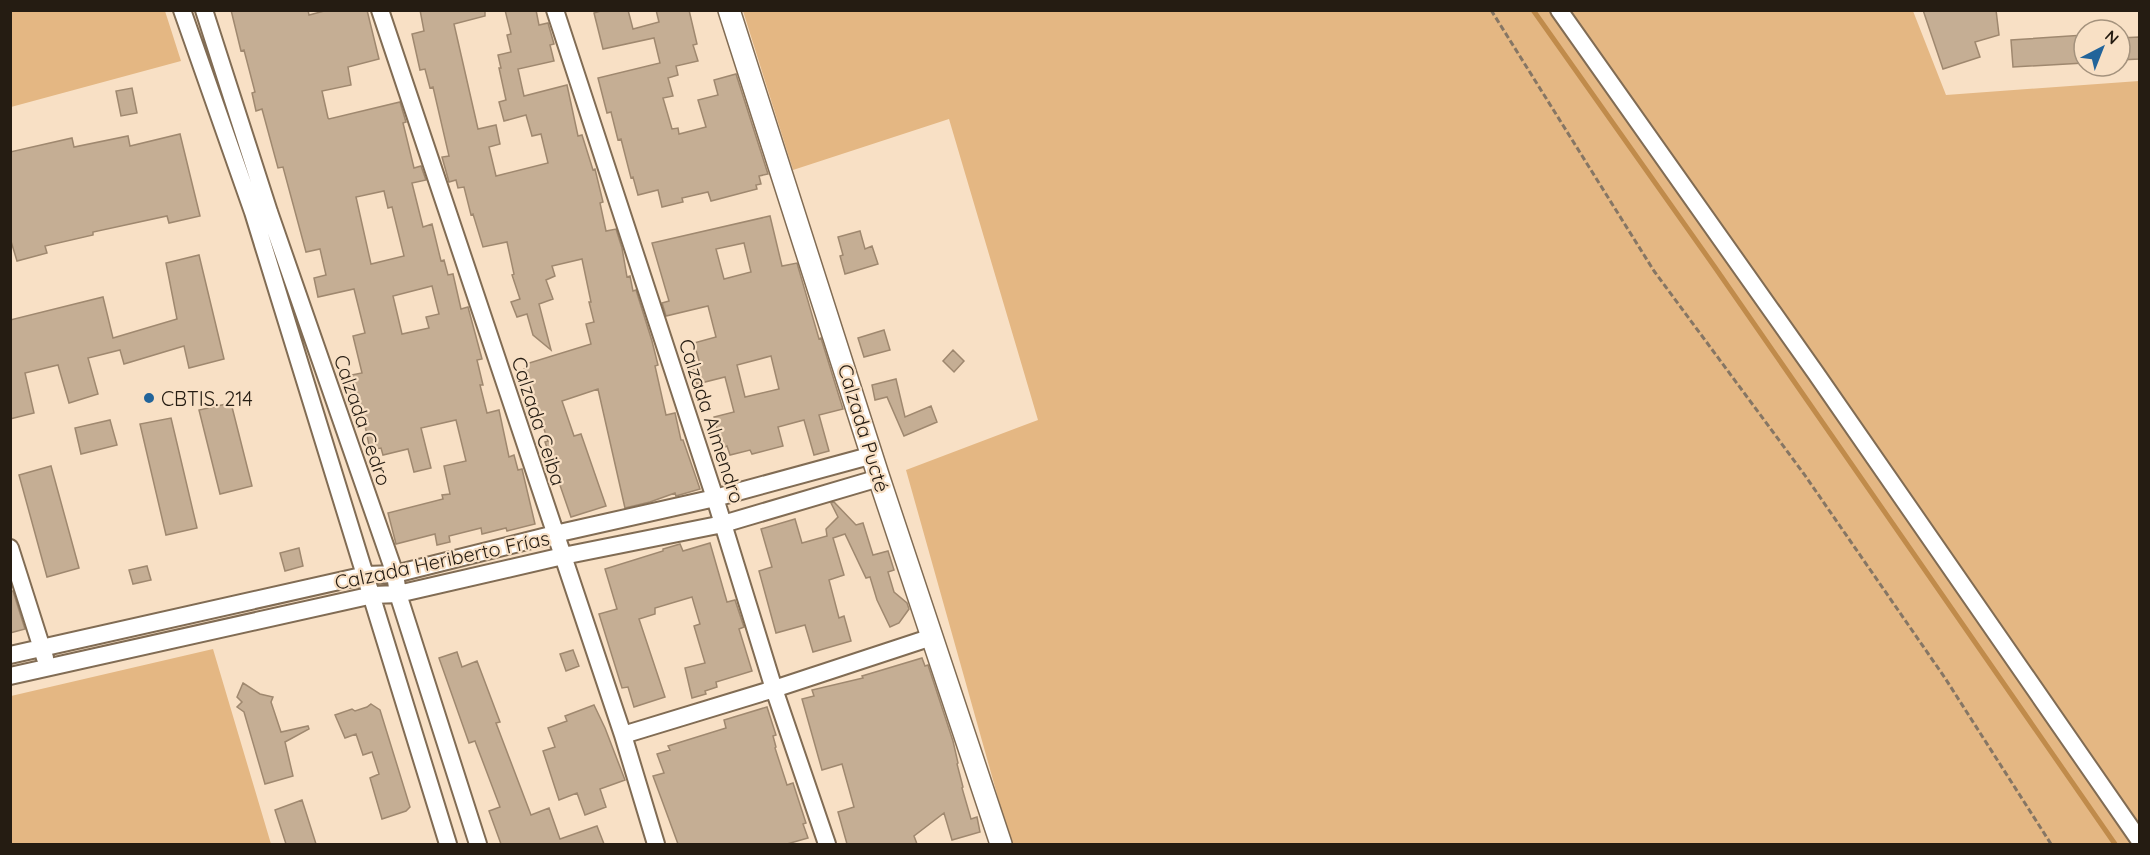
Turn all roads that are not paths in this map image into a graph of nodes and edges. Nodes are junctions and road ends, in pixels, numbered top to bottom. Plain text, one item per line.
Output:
1 (182, 10) edge
2 (204, 10) edge
3 (380, 10) edge
4 (555, 10) edge
5 (729, 10) edge
6 (1559, 10) edge
7 (873, 455) junction
8 (879, 478) junction
9 (715, 498) junction
10 (723, 524) junction
11 (555, 534) junction
12 (10, 548) edge
13 (563, 556) junction
14 (395, 574) junction
15 (366, 575) junction
16 (398, 594) junction
17 (373, 595) junction
18 (932, 637) junction
19 (42, 648) junction
20 (10, 655) edge
21 (47, 668) junction
22 (10, 676) edge
23 (774, 689) junction
24 (623, 735) junction
25 (2139, 841) edge
26 (448, 844) edge
27 (478, 844) edge
28 (656, 844) edge
29 (827, 844) edge
30 (1001, 844) edge

1 - 15 street, Calzada Cedro
2 - 14 street, Calzada Cedro
3 - 11 street, Calzada Ceiba
4 - 9 street, Calzada Almendro
5 - 7 street, Calzada Pucté
6 - 25 street
7 - 8 street, Calzada Pucté
7 - 9 street, Calzada Heriberto Frías
8 - 10 street, Calzada Heriberto Frías
8 - 18 street, Calzada Pucté
9 - 10 street, Calzada Almendro
9 - 11 street, Calzada Heriberto Frías
10 - 13 street, Calzada Heriberto Frías
10 - 23 street, Calzada Almendro
11 - 13 street, Calzada Ceiba
11 - 14 street, Calzada Heriberto Frías
12 - 19 street
13 - 16 street, Calzada Heriberto Frías
13 - 24 street, Calzada Ceiba
14 - 15 street, Calzada Heriberto Frías
14 - 16 street, Calzada Cedro
15 - 17 street, Calzada Cedro
15 - 19 street, Calzada Heriberto Frías
16 - 17 street, Calzada Heriberto Frías
16 - 27 street, Calzada Cedro
17 - 21 street, Calzada Heriberto Frías
17 - 26 street, Calzada Cedro
18 - 23 street
18 - 30 street, Calzada Pucté
19 - 20 street, Calzada Heriberto Frías
19 - 21 street
21 - 22 street, Calzada Heriberto Frías
23 - 24 street
23 - 29 street, Calzada Almendro
24 - 28 street, Calzada Ceiba

